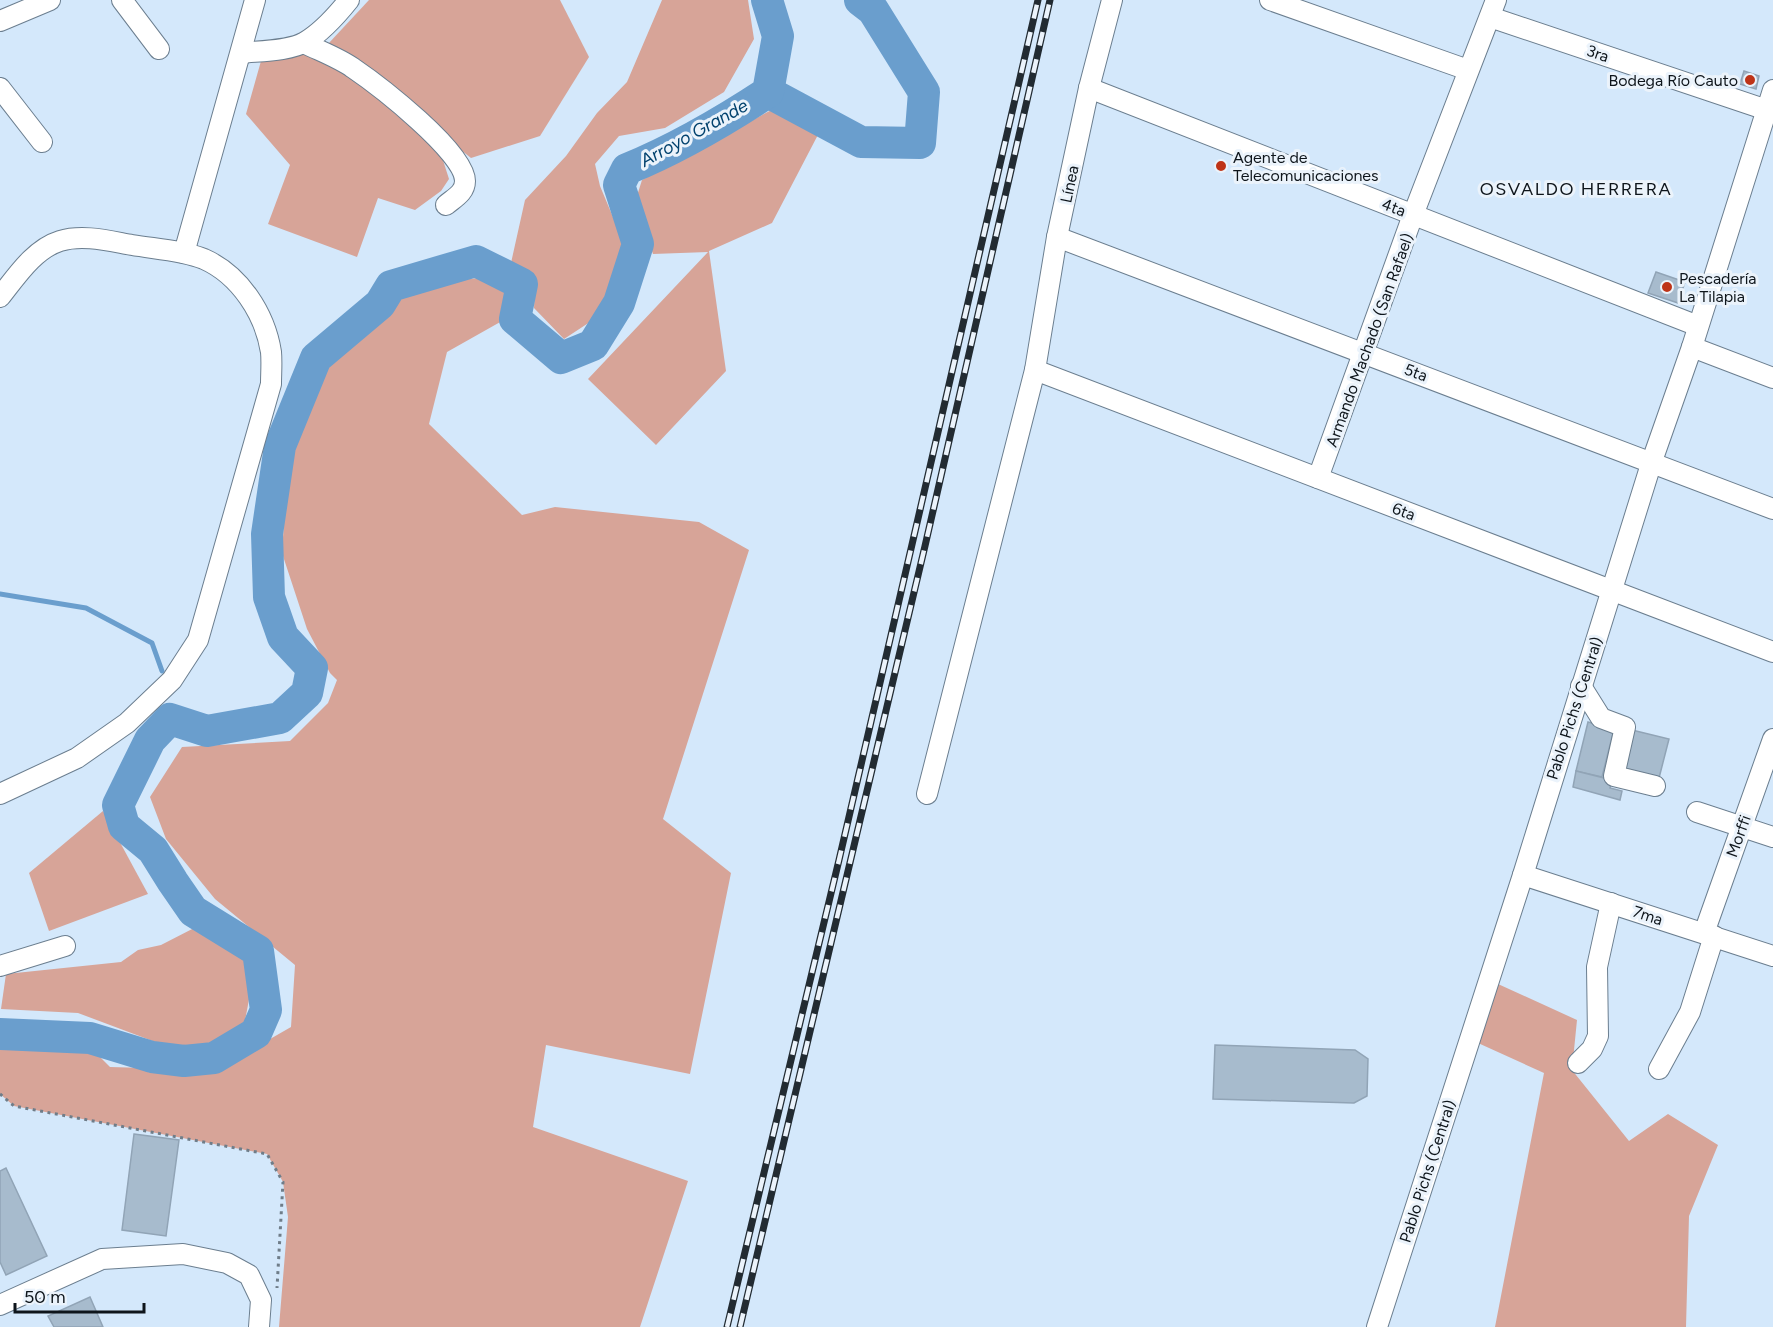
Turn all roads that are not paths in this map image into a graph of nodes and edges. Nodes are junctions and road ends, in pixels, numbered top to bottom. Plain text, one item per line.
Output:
1 (50, 0) edge
2 (122, 0) edge
3 (255, 0) edge
4 (349, 0) edge
5 (1112, 0) edge
6 (1270, 0) edge
7 (1493, 8) edge
8 (0, 21) edge
9 (304, 43) junction
10 (159, 49) dead end
11 (241, 53) junction
12 (1468, 70) junction
13 (0, 88) edge
14 (1089, 88) junction
15 (1773, 90) edge
16 (1770, 111) edge
17 (42, 142) dead end
18 (446, 205) dead end
19 (1413, 215) junction
20 (1058, 237) junction
21 (184, 254) junction
22 (0, 297) edge
23 (1698, 326) junction
24 (1692, 347) junction
25 (1365, 353) junction
26 (1035, 370) junction
27 (1773, 378) edge
28 (1652, 461) junction
29 (1318, 478) junction
30 (1773, 509) edge
31 (1612, 591) junction
32 (1773, 652) edge
33 (1581, 686) junction
34 (1773, 739) edge
35 (1655, 786) dead end
36 (0, 794) edge
37 (927, 794) dead end
38 (1697, 812) dead end
39 (1742, 827) junction
40 (1773, 837) edge
41 (1523, 875) junction
42 (1611, 903) junction
43 (1709, 935) junction
44 (65, 946) dead end
45 (1773, 956) edge
46 (0, 966) edge
47 (1578, 1063) dead end
48 (1659, 1069) dead end
49 (0, 1305) edge
50 (259, 1327) edge
51 (1377, 1327) edge

1 - 8 street
2 - 10 street
3 - 11 street
4 - 9 street
5 - 14 street, Línea
6 - 12 street
7 - 12 street, Armando Machado (San Rafael)
7 - 16 street, 3ra
9 - 11 street
9 - 18 street
11 - 21 street
12 - 19 street, Armando Machado (San Rafael)
13 - 17 street
14 - 19 street, 4ta
14 - 20 street, Línea
15 - 16 street, Pablo Pichs (Central)
16 - 23 street, Pablo Pichs (Central)
19 - 23 street, 4ta
19 - 25 street, Armando Machado (San Rafael)
20 - 25 street, 5ta
20 - 26 street, Línea
21 - 22 street
21 - 36 street
23 - 24 street, Pablo Pichs (Central)
24 - 27 street
24 - 28 street, Pablo Pichs (Central)
25 - 28 street, 5ta
25 - 29 street, Armando Machado (San Rafael)
26 - 29 street, 6ta
26 - 37 street, Línea
28 - 30 street, 5ta
28 - 31 street, Pablo Pichs (Central)
29 - 31 street, 6ta
31 - 32 street, 6ta
31 - 33 street, Pablo Pichs (Central)
33 - 35 street
33 - 41 street, Pablo Pichs (Central)
34 - 39 street, Morffi
38 - 39 street
39 - 40 street
39 - 43 street, Morffi
41 - 42 street, 7ma
41 - 51 street, Pablo Pichs (Central)
42 - 43 street, 7ma
42 - 47 street
43 - 45 street, 7ma
43 - 48 street, Morffi
44 - 46 street
49 - 50 street

